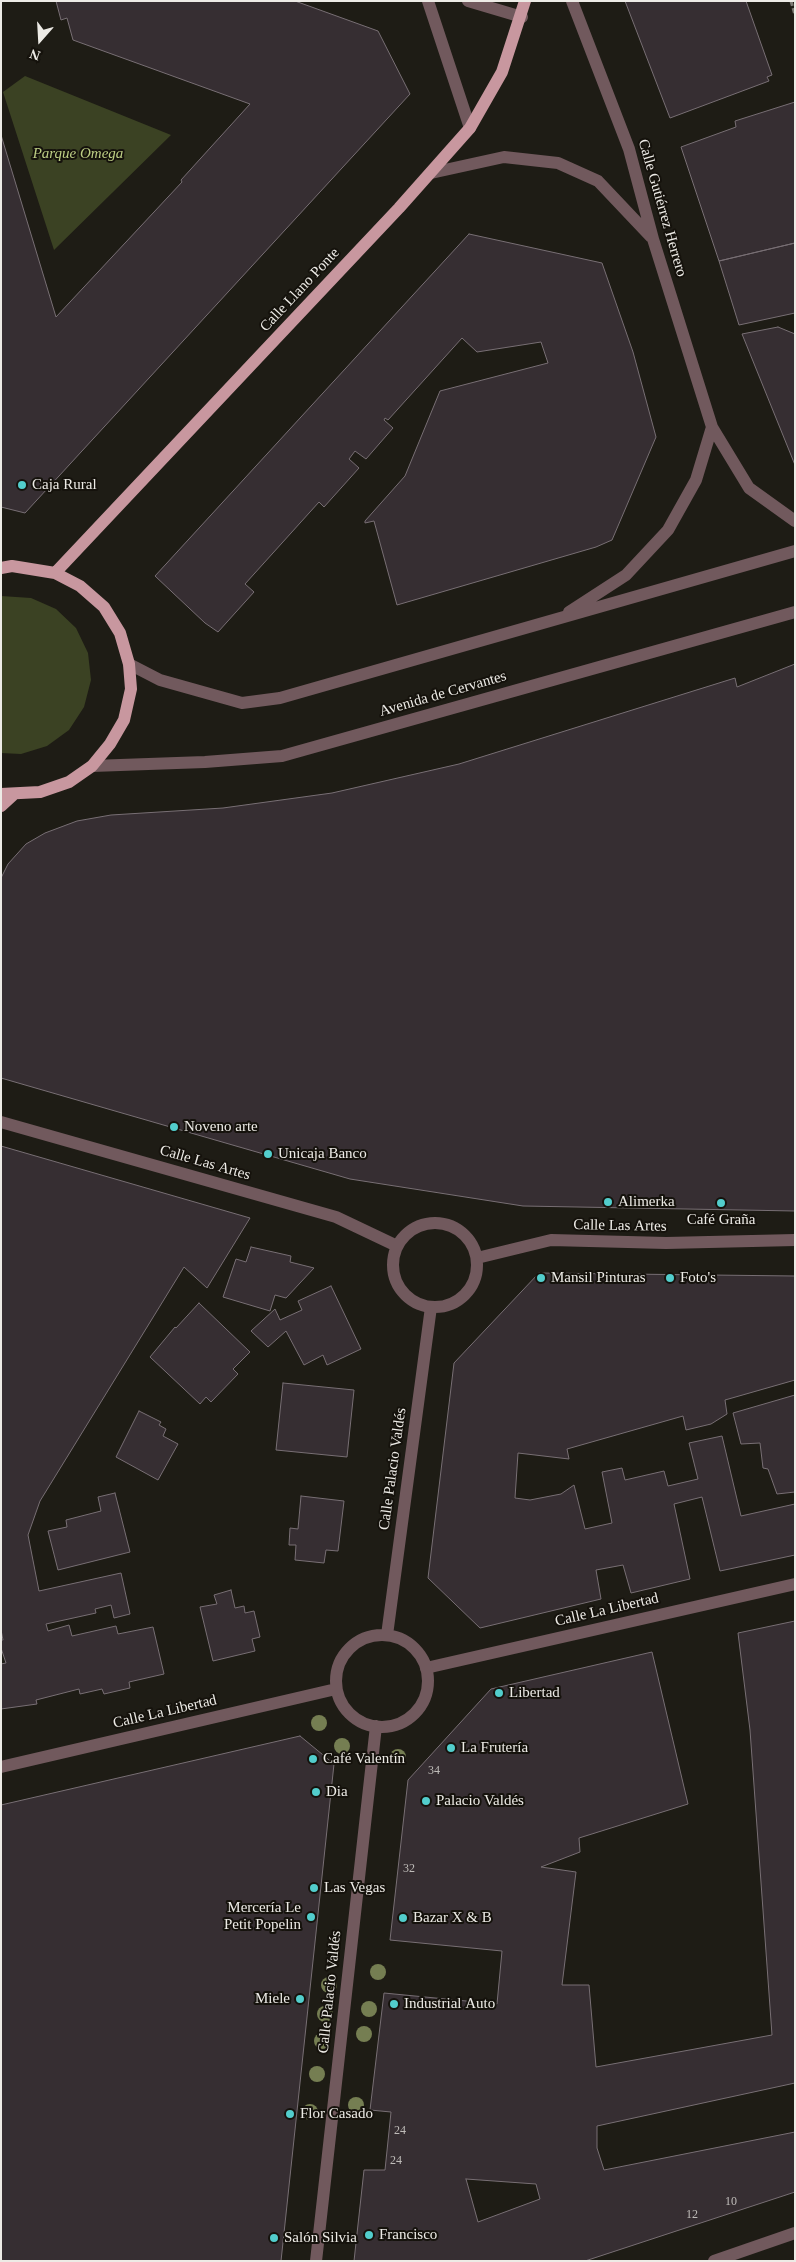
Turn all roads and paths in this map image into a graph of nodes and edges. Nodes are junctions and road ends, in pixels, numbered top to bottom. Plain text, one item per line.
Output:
1 (428, 1) edge
2 (468, 1) edge
3 (525, 1) edge
4 (572, 1) edge
5 (791, 1) edge
6 (795, 15) edge
7 (522, 17) junction
8 (470, 128) junction
9 (431, 172) junction
10 (653, 239) junction
11 (712, 427) junction
12 (795, 521) edge
13 (795, 551) edge
14 (1, 568) edge
15 (55, 573) junction
16 (795, 612) edge
17 (558, 619) junction
18 (129, 664) junction
19 (92, 766) junction
20 (7, 794) edge
21 (1, 806) edge
22 (1, 1122) edge
23 (795, 1240) edge
24 (397, 1246) junction
25 (477, 1258) junction
26 (431, 1307) junction
27 (795, 1584) edge
28 (387, 1635) junction
29 (426, 1668) junction
30 (336, 1689) junction
31 (376, 1726) junction
32 (1, 1767) edge
33 (795, 2233) edge
34 (316, 2261) edge
35 (714, 2261) edge

1 - 8 street
2 - 7 street
3 - 7 main road, Calle Llano Ponte
4 - 10 street, Calle Gutiérrez Herrero
5 - 6 path
7 - 8 main road, Calle Llano Ponte
8 - 9 main road, Calle Llano Ponte
9 - 10 street
9 - 15 main road, Calle Llano Ponte
10 - 11 street, Calle Gutiérrez Herrero
11 - 12 street, Calle Gutiérrez Herrero
11 - 17 street
13 - 17 street
14 - 15 main road
15 - 18 main road
16 - 19 street, Avenida de Cervantes
17 - 18 street
18 - 19 main road
19 - 20 main road
20 - 21 main road
22 - 24 street, Calle Las Artes
23 - 25 street, Calle Las Artes
24 - 25 street
24 - 26 street
25 - 26 street
26 - 28 street, Calle Palacio Valdés
27 - 29 street, Calle La Libertad
28 - 29 street
28 - 30 street
29 - 31 street
30 - 31 street
30 - 32 street, Calle La Libertad
31 - 34 street, Calle Palacio Valdés
33 - 35 street

